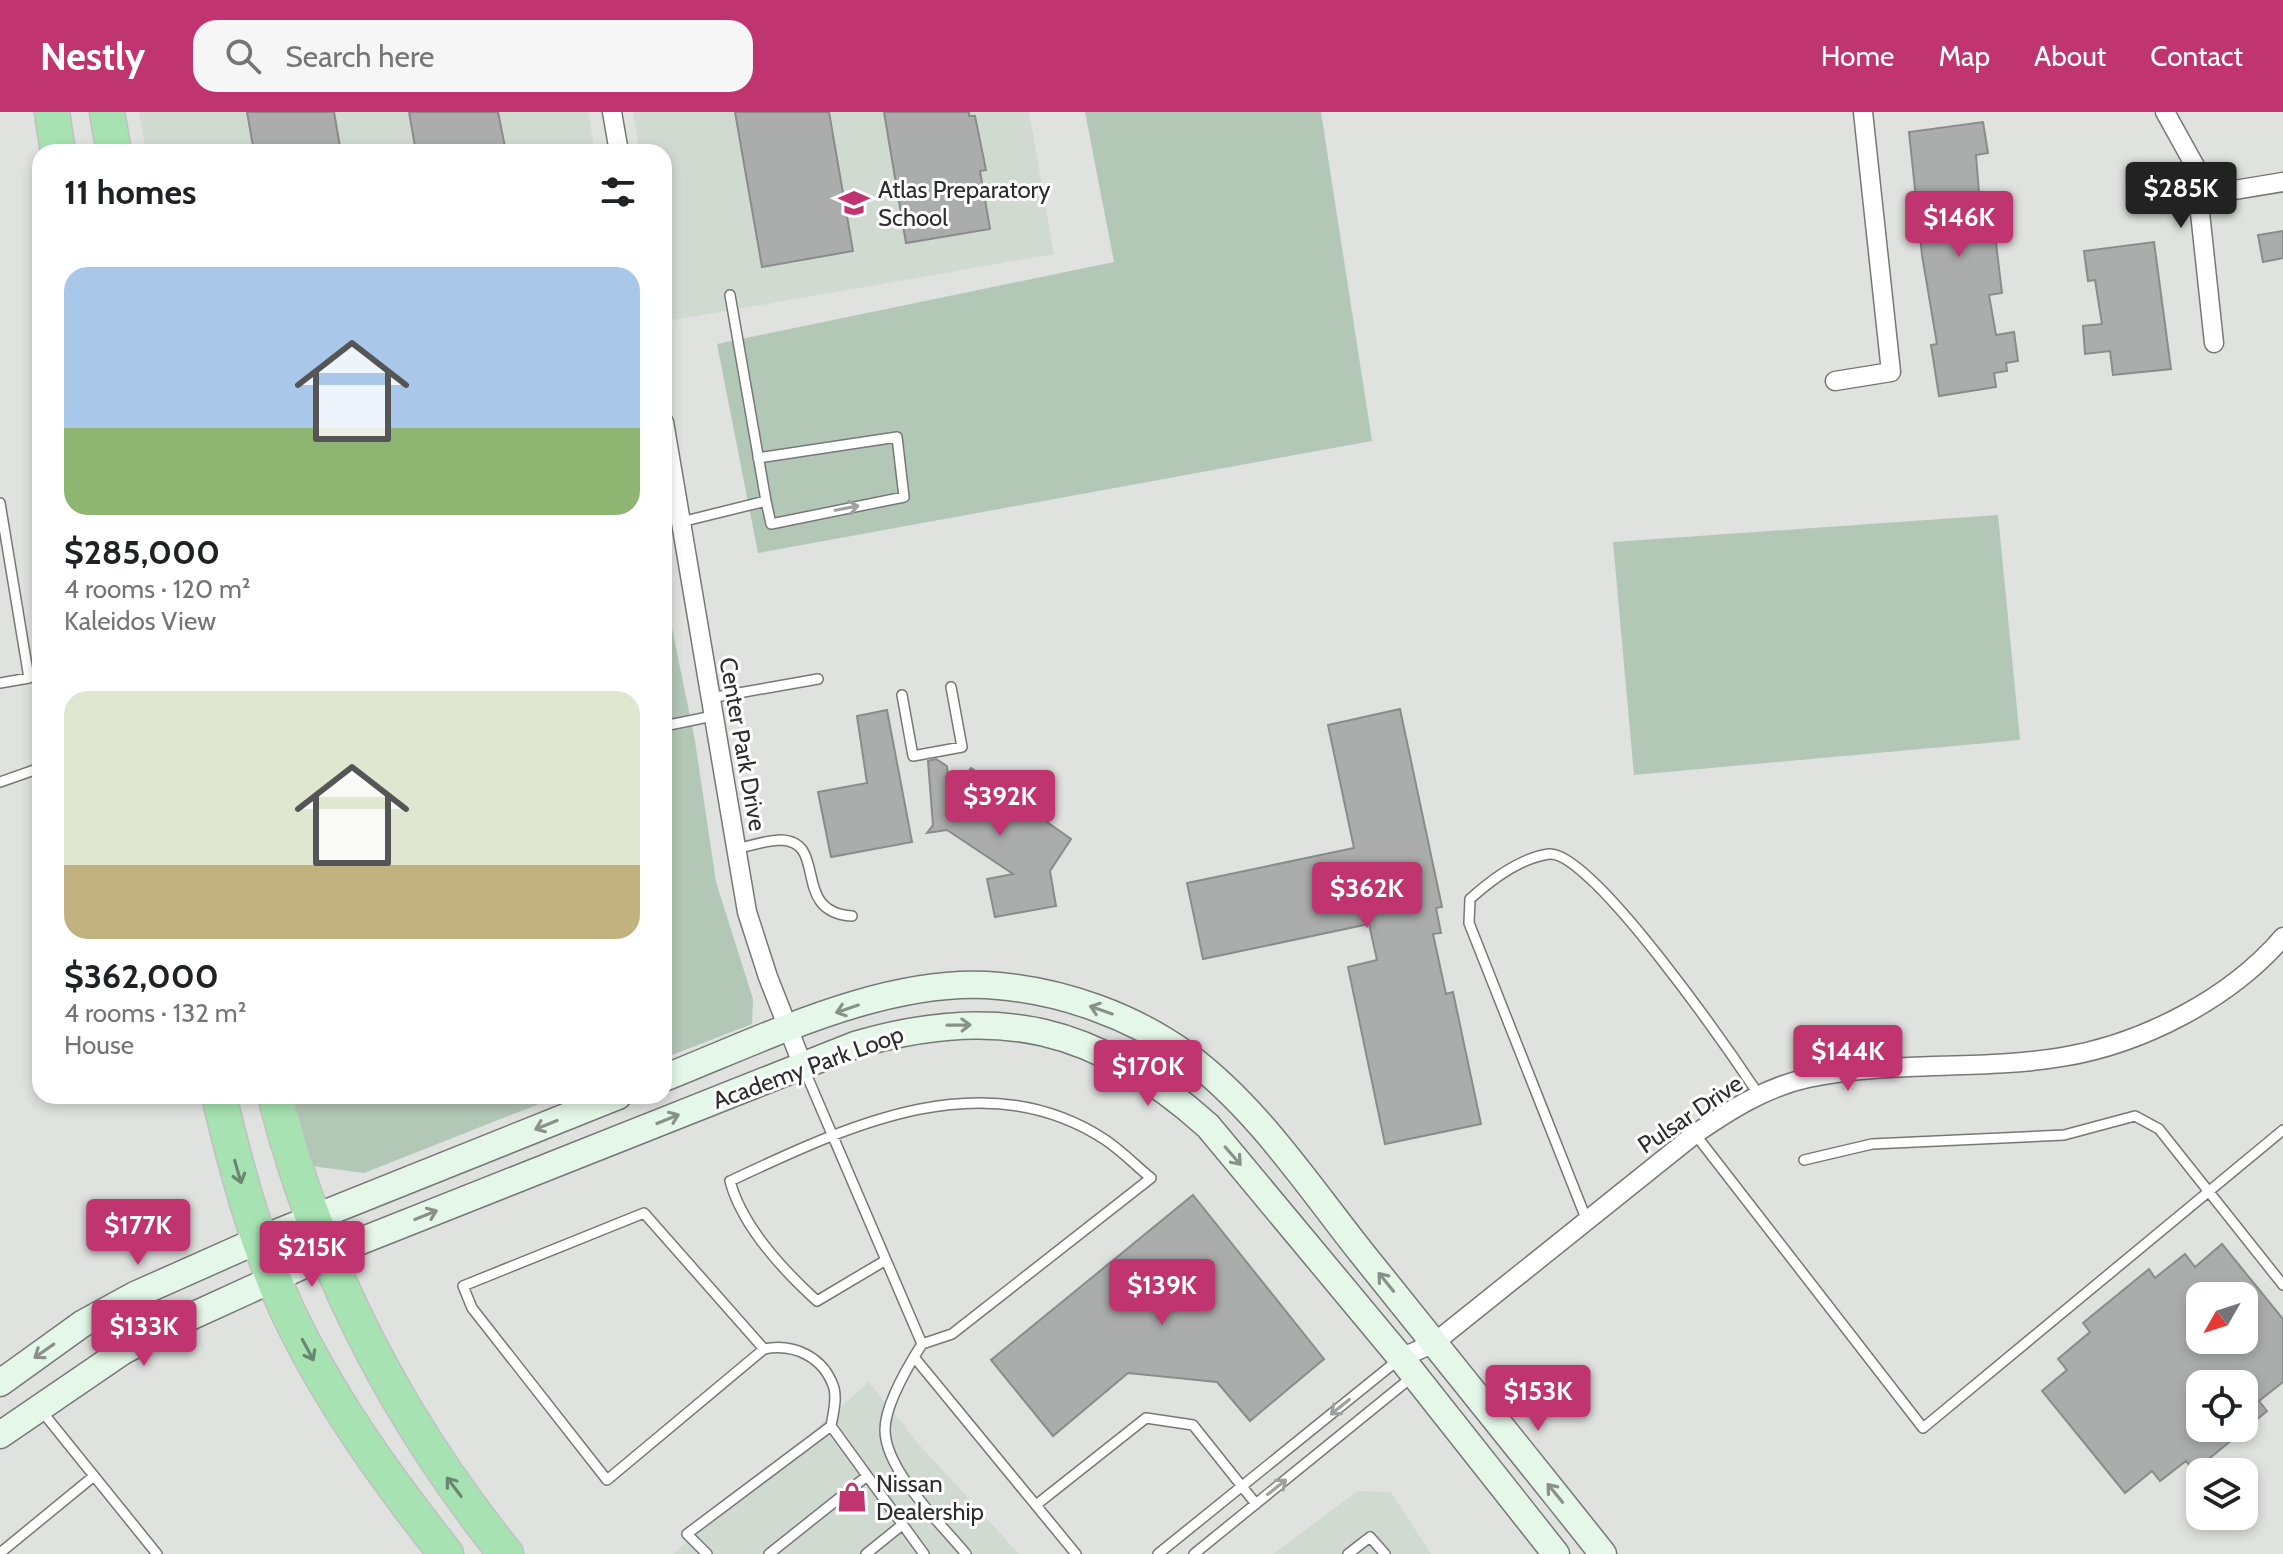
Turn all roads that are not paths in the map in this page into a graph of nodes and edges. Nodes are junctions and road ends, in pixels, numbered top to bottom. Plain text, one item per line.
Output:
1 (52, 112) edge
2 (107, 112) edge
3 (612, 112) edge
4 (1863, 112) edge
5 (2165, 112) edge
6 (57, 144) edge
7 (113, 144) edge
8 (618, 144) edge
9 (2283, 182) edge
10 (2198, 196) junction
11 (730, 295) dead end
12 (2214, 343) dead end
13 (1835, 381) dead end
14 (758, 458) junction
15 (672, 469) edge
16 (766, 501) junction
17 (0, 503) edge
18 (681, 522) junction
19 (818, 679) dead end
20 (0, 683) edge
21 (951, 687) dead end
22 (902, 695) dead end
23 (712, 707) junction
24 (672, 723) edge
25 (32, 771) edge
26 (0, 782) edge
27 (736, 849) junction
28 (852, 916) dead end
29 (2283, 937) edge
30 (788, 1029) junction
31 (803, 1066) junction
32 (672, 1075) edge
33 (1759, 1095) junction
34 (221, 1104) edge
35 (278, 1104) edge
36 (598, 1104) edge
37 (2283, 1130) edge
38 (832, 1134) junction
39 (1695, 1134) junction
40 (1804, 1160) dead end
41 (2210, 1189) junction
42 (314, 1217) junction
43 (1587, 1221) junction
44 (261, 1239) junction
45 (328, 1254) junction
46 (886, 1260) junction
47 (275, 1279) junction
48 (2283, 1285) edge
49 (1434, 1343) junction
50 (922, 1344) junction
51 (764, 1349) junction
52 (914, 1357) junction
53 (1408, 1367) junction
54 (0, 1383) edge
55 (38, 1406) junction
56 (831, 1426) junction
57 (0, 1435) edge
58 (94, 1476) junction
59 (867, 1476) junction
60 (1242, 1486) junction
61 (1256, 1504) junction
62 (1036, 1505) junction
63 (902, 1525) junction
64 (962, 1552) edge
65 (0, 1553) edge
66 (157, 1554) edge
67 (446, 1554) edge
68 (506, 1554) edge
69 (707, 1554) edge
70 (769, 1554) edge
71 (866, 1554) edge
72 (924, 1554) edge
73 (1076, 1554) edge
74 (1158, 1554) edge
75 (1194, 1554) edge
76 (1348, 1554) edge
77 (1385, 1554) edge
78 (1556, 1554) edge
79 (1603, 1554) edge

1 - 6 highway
2 - 7 highway
3 - 8 street
4 - 13 street
5 - 10 street
9 - 10 street
10 - 12 street
11 - 14 lane
14 - 16 lane
16 -> 14 lane
15 - 18 street, Center Park Drive
16 - 18 lane
17 - 20 lane
18 - 23 street, Center Park Drive
19 - 23 lane
21 - 22 lane
23 - 24 lane
23 - 27 street, Center Park Drive
25 - 26 lane
27 - 28 lane
27 - 30 street, Center Park Drive
29 - 33 street, Pulsar Drive
30 - 31 street, Center Park Drive
30 - 32 street, Academy Park Loop
49 -> 30 street, Academy Park Loop
31 - 38 lane
45 -> 31 street, Academy Park Loop
31 -> 53 street, Academy Park Loop
33 - 39 street, Pulsar Drive
33 - 43 lane
34 -> 44 highway
35 - 42 highway
36 -> 42 street
37 - 41 lane
38 - 46 lane
38 - 46 lane
38 - 50 lane
39 - 41 lane
39 - 43 street, Pulsar Drive
40 - 41 lane
41 - 48 lane
42 - 44 street
42 - 45 highway
43 - 49 street, Pulsar Drive
44 - 47 highway
44 -> 54 street
45 - 47 street, Academy Park Loop
68 -> 45 highway
46 - 50 lane
47 - 55 street, Academy Park Loop
47 -> 67 highway
49 - 53 street, Pulsar Drive
79 -> 49 street, Academy Park Loop
50 - 52 lane
51 - 51 lane
51 - 56 lane
52 - 62 lane
52 - 64 lane
53 -> 60 lane
61 -> 53 lane
53 - 78 street, Academy Park Loop
55 - 57 street, Academy Park Loop
55 - 58 lane
56 - 59 lane
56 - 69 lane
58 - 65 lane
58 - 66 lane
59 - 63 lane
59 - 70 lane
60 - 61 lane
60 - 62 lane
60 - 74 lane
61 - 75 lane
62 - 73 lane
63 - 71 lane
63 - 72 lane
76 - 77 lane

